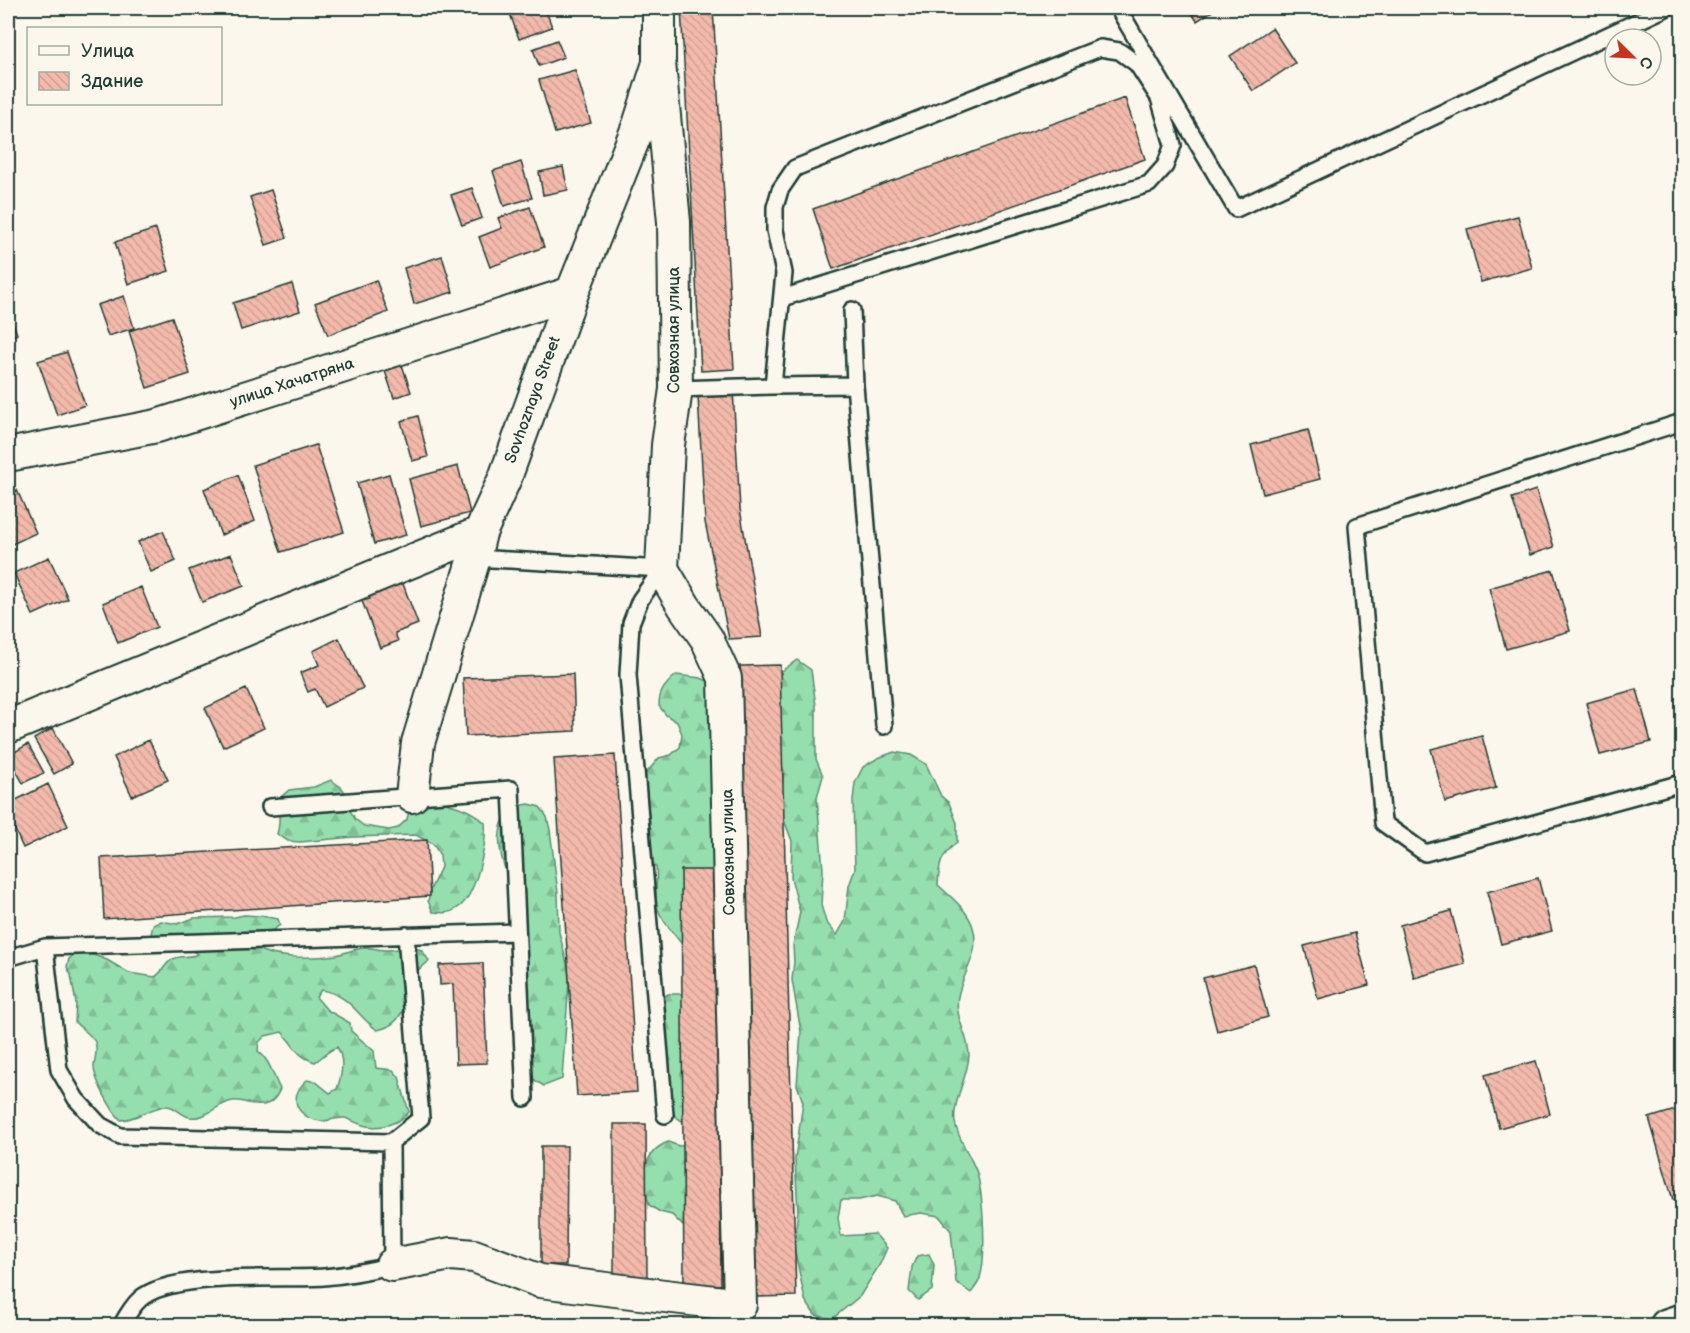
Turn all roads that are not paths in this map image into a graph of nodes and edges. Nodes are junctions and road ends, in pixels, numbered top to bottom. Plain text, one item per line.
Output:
1 (659, 8) edge
2 (1118, 8) edge
3 (1666, 8) edge
4 (659, 63) junction
5 (572, 293) junction
6 (782, 298) junction
7 (852, 310) dead end
8 (855, 385) junction
9 (773, 386) junction
10 (676, 388) junction
11 (1683, 422) edge
12 (8, 455) edge
13 (477, 545) junction
14 (662, 569) junction
15 (884, 726) dead end
16 (8, 727) edge
17 (1683, 783) edge
18 (412, 796) junction
19 (270, 807) dead end
20 (517, 932) junction
21 (406, 935) junction
22 (45, 947) junction
23 (8, 958) edge
24 (525, 1098) dead end
25 (664, 1114) dead end
26 (391, 1142) junction
27 (392, 1265) junction
28 (1683, 1321) edge
29 (121, 1326) edge
30 (1666, 1326) edge

1 - 4 street, Sovhoznaya Street
2 - 3 lane
4 - 5 street, Sovhoznaya Street
4 - 10 street, Совхозная улица
5 - 12 street, улица Хачатряна
5 - 13 street, Sovhoznaya Street
6 - 6 lane
6 - 9 lane
7 - 8 lane
8 - 9 lane
8 - 15 lane
9 - 10 lane
10 - 14 street, Совхозная улица
11 - 17 lane
13 - 14 lane
13 - 16 street
13 - 18 street, Sovhoznaya Street
14 - 25 lane
14 - 27 street, Совхозная улица
18 - 19 lane
18 - 20 lane
20 - 21 lane
20 - 24 lane
21 - 22 lane
21 - 26 lane
22 - 23 lane
22 - 26 lane
26 - 27 lane
27 - 29 lane
28 - 30 main road

